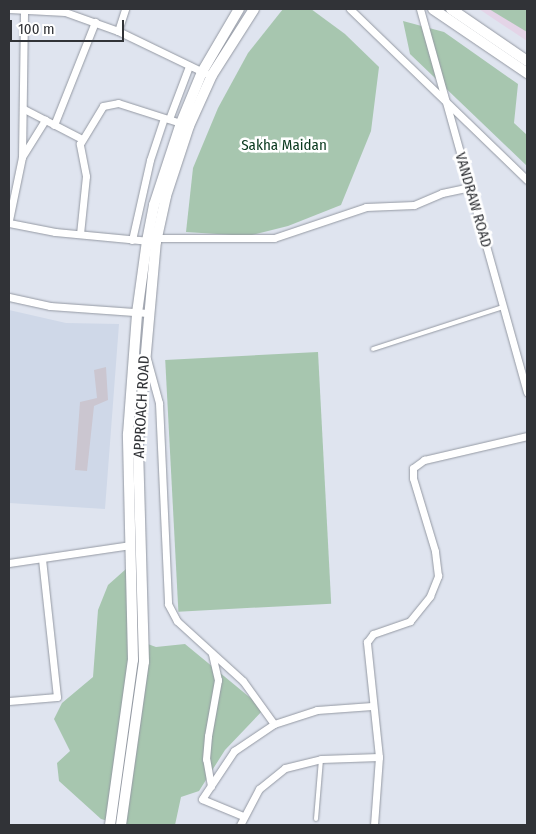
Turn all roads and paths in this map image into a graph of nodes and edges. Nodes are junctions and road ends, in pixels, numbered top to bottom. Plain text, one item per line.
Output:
1 (9, 9) edge
2 (125, 9) edge
3 (239, 9) edge
4 (254, 9) edge
5 (350, 9) edge
6 (420, 9) edge
7 (433, 9) edge
8 (450, 9) edge
9 (24, 10) edge
10 (65, 10) edge
11 (95, 22) junction
12 (118, 31) junction
13 (527, 61) edge
14 (189, 66) junction
15 (202, 72) junction
16 (527, 74) edge
17 (212, 75) junction
18 (447, 106) junction
19 (24, 109) junction
20 (166, 119) junction
21 (45, 120) junction
22 (54, 125) junction
23 (185, 125) junction
24 (82, 139) junction
25 (22, 157) junction
26 (527, 180) edge
27 (470, 187) junction
28 (9, 222) edge
29 (80, 234) junction
30 (132, 240) junction
31 (153, 240) junction
32 (9, 297) edge
33 (503, 307) junction
34 (142, 313) junction
35 (373, 349) dead end
36 (145, 354) junction
37 (527, 392) edge
38 (527, 436) edge
39 (131, 545) junction
40 (42, 560) junction
41 (9, 563) edge
42 (212, 653) junction
43 (9, 701) edge
44 (372, 706) junction
45 (274, 724) junction
46 (379, 757) junction
47 (321, 759) junction
48 (211, 786) junction
49 (243, 816) junction
50 (316, 819) dead end
51 (110, 825) edge
52 (121, 825) edge
53 (240, 825) edge
54 (374, 825) edge

1 - 9 street
2 - 12 street
3 - 15 street, APPROACH ROAD
4 - 17 street, APPROACH ROAD
5 - 18 street
6 - 18 street, VANDRAW ROAD
7 - 16 street
8 - 13 street
9 - 10 street
9 - 19 street
10 - 11 street
11 - 12 street
11 - 22 street
12 - 14 street
14 - 15 street
14 - 20 street
15 - 17 street
15 - 23 street, APPROACH ROAD
17 - 23 street, APPROACH ROAD
18 - 26 street
18 - 27 street, VANDRAW ROAD
19 - 21 street
19 - 25 street
20 - 23 street
20 - 24 street
20 - 30 street
21 - 22 street
21 - 25 street
22 - 24 street
23 - 31 street, APPROACH ROAD
24 - 29 street
25 - 28 street
27 - 31 street
27 - 33 street, VANDRAW ROAD
28 - 29 street
29 - 30 street
30 - 31 street
31 - 34 street, APPROACH ROAD
32 - 34 street
33 - 35 lane
33 - 37 street, VANDRAW ROAD
34 - 36 street, APPROACH ROAD
34 - 39 street, APPROACH ROAD
36 - 42 street
36 - 52 street, APPROACH ROAD
38 - 44 street
39 - 40 street
39 - 51 street, APPROACH ROAD
40 - 41 street
40 - 43 street
42 - 45 street
42 - 48 street
44 - 45 street
44 - 46 street
45 - 48 street
46 - 47 street
46 - 54 street
47 - 49 street
47 - 50 lane
48 - 49 street
49 - 53 street

